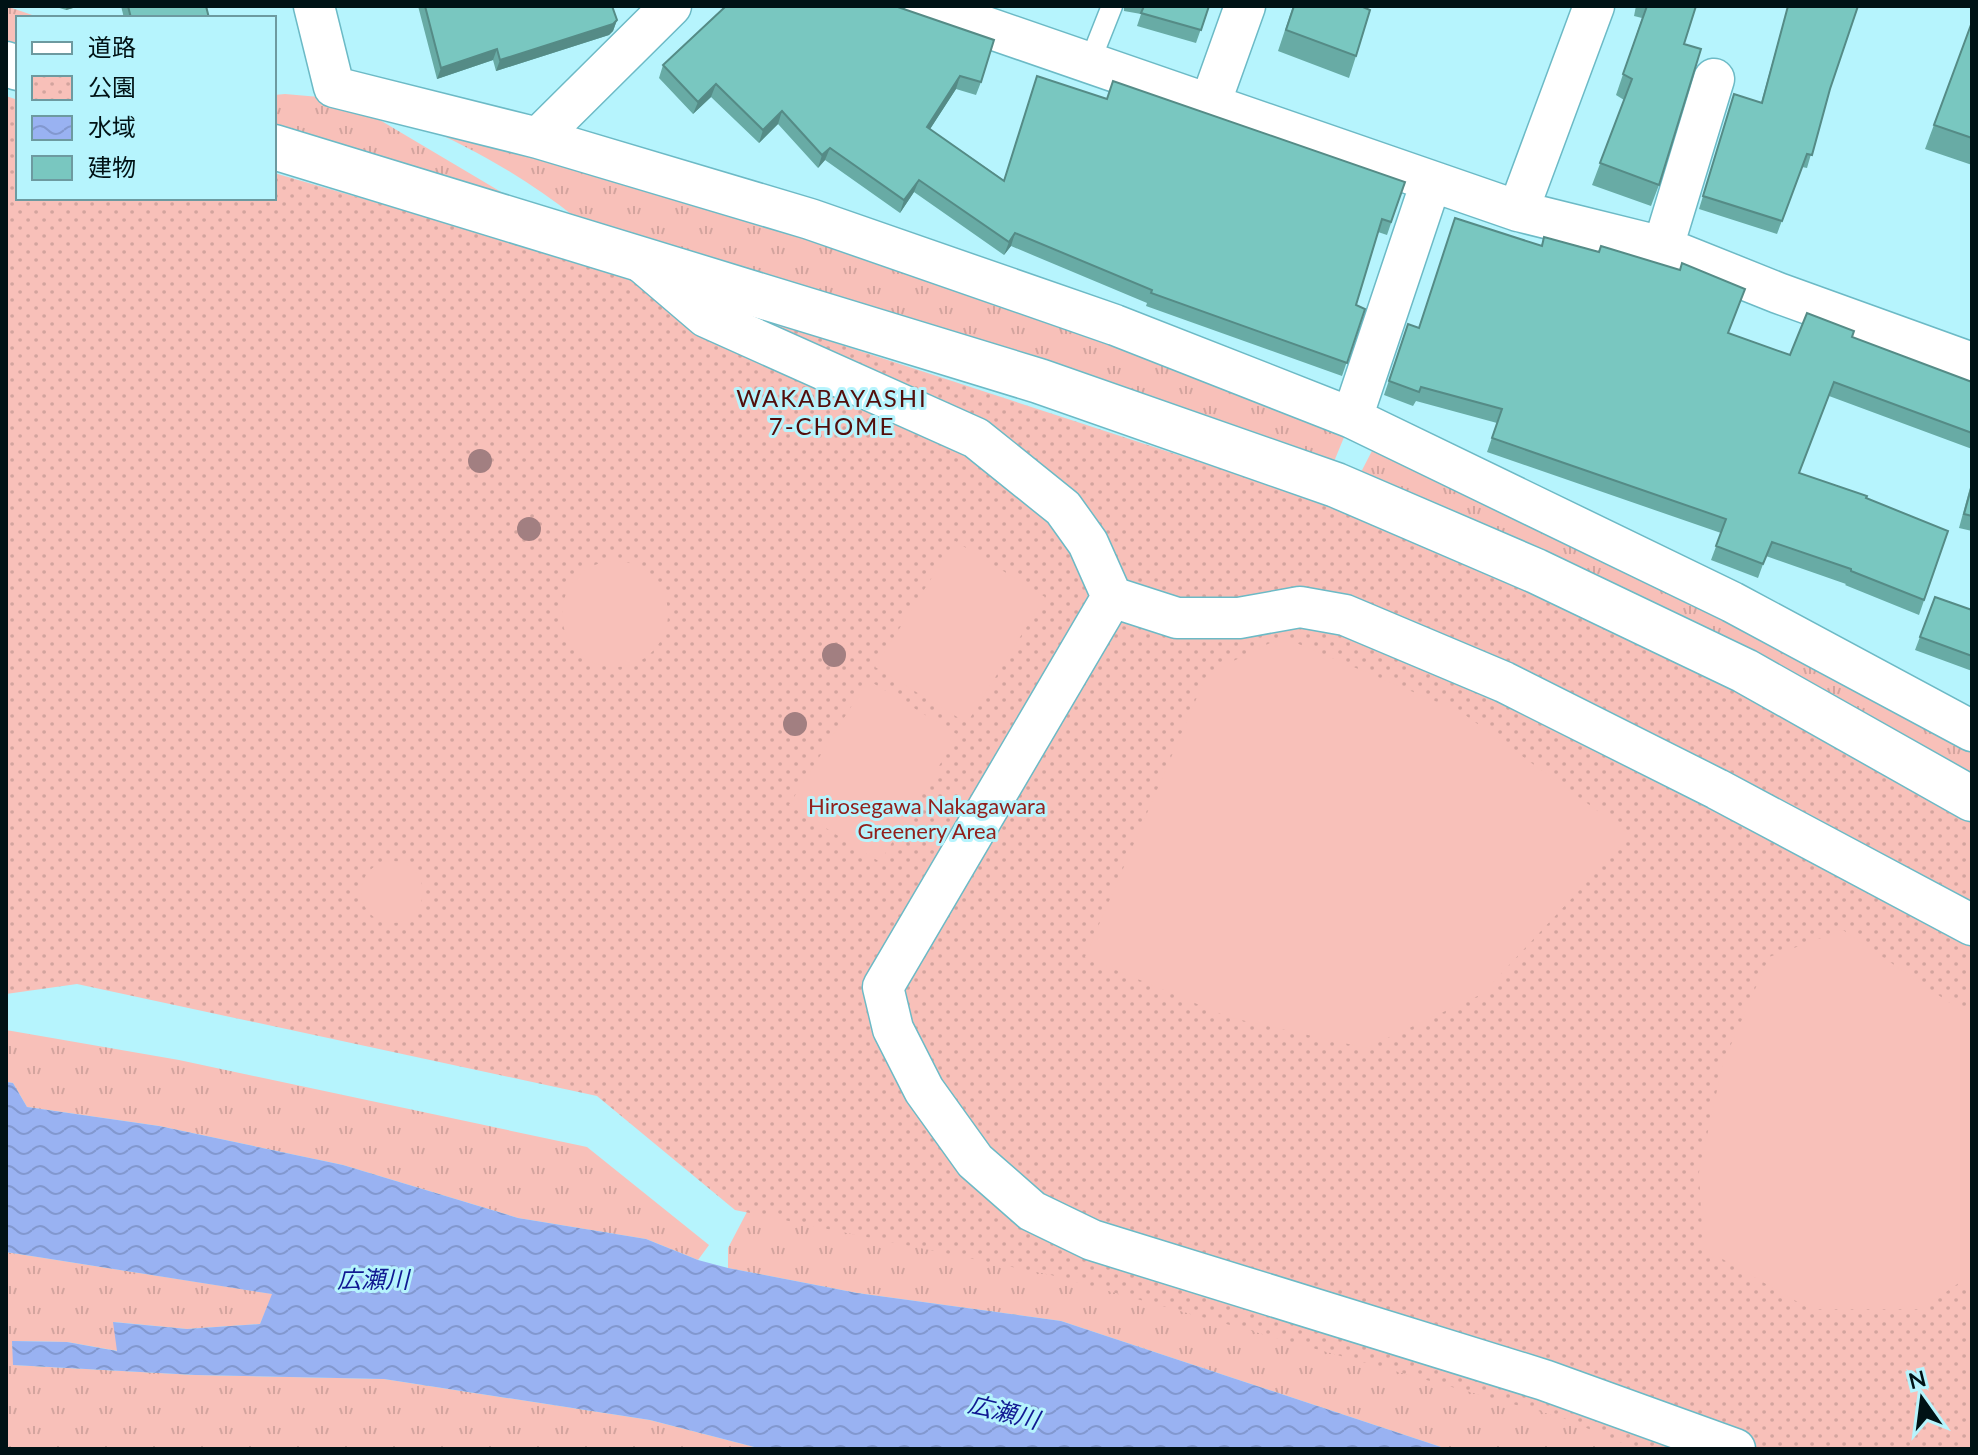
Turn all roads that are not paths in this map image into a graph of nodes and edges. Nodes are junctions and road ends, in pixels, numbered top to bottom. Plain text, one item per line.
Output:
1 (314, 6) edge
2 (671, 6) edge
3 (925, 6) edge
4 (1112, 6) edge
5 (1245, 6) edge
6 (1594, 6) edge
7 (1089, 64) junction
8 (1714, 79) dead end
9 (1210, 104) junction
10 (538, 138) junction
11 (276, 148) edge
12 (1431, 182) junction
13 (1518, 211) junction
14 (1663, 247) junction
15 (637, 258) junction
16 (1972, 363) edge
17 (1352, 418) junction
18 (1112, 597) junction
19 (1972, 731) edge
20 (1972, 799) edge
21 (1972, 925) edge
22 (1735, 1449) edge

1 - 10 street
2 - 10 street
3 - 7 street
4 - 7 lane
5 - 9 street
6 - 13 street
7 - 9 street
8 - 14 street
9 - 12 street
10 - 17 street
11 - 15 street
12 - 13 street
12 - 17 street
13 - 14 street
14 - 16 street
15 - 18 street
15 - 20 street
17 - 19 street
18 - 21 street
18 - 22 street

